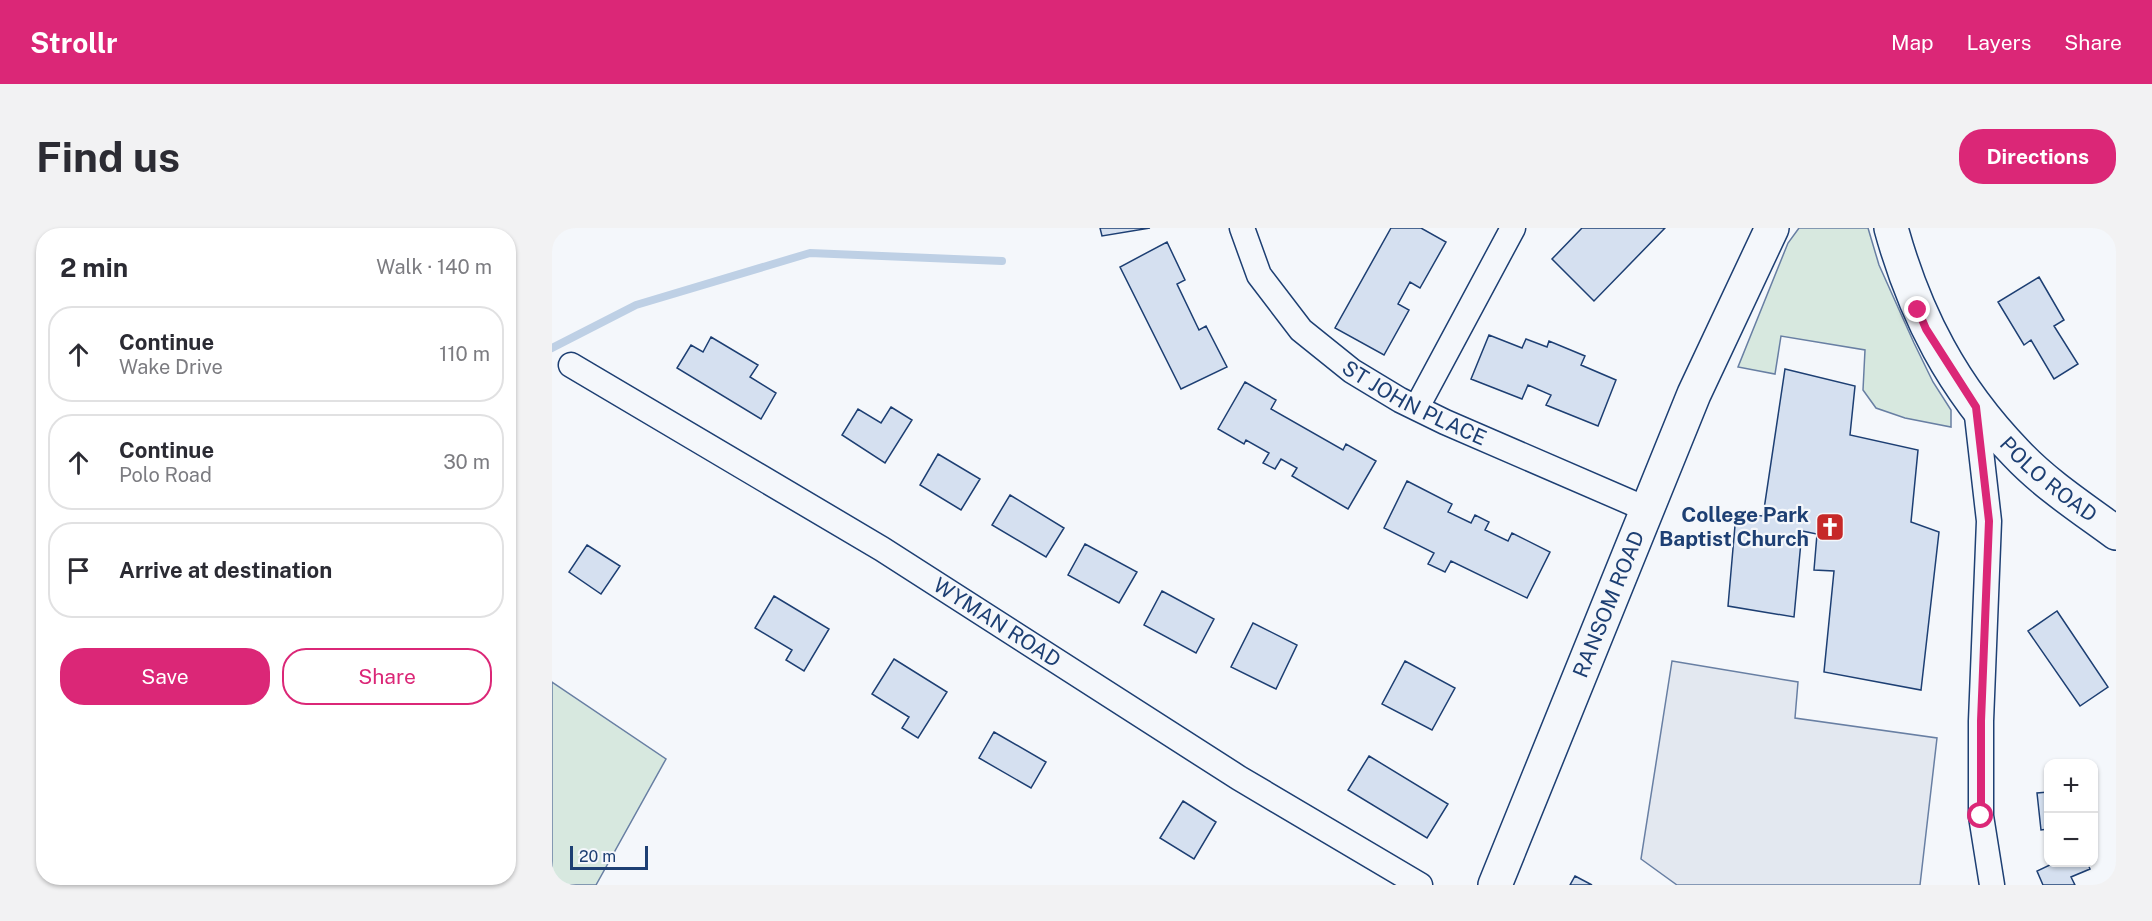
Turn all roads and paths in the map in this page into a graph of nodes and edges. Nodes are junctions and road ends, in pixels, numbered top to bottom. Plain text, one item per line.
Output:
1 (1242, 228) edge
2 (1513, 228) edge
3 (1772, 228) edge
4 (1891, 228) edge
5 (571, 364) dead end
6 (1417, 407) junction
7 (1976, 407) junction
8 (1646, 509) junction
9 (2116, 533) edge
10 (1419, 885) edge
11 (1495, 885) edge
12 (1992, 885) edge

1 - 6 street, ST JOHN PLACE
2 - 6 street
3 - 8 street, RANSOM ROAD
4 - 7 street, POLO ROAD
5 - 10 street, WYMAN ROAD
6 - 8 street, ST JOHN PLACE
7 - 9 street, POLO ROAD
7 - 12 street
8 - 11 street, RANSOM ROAD

